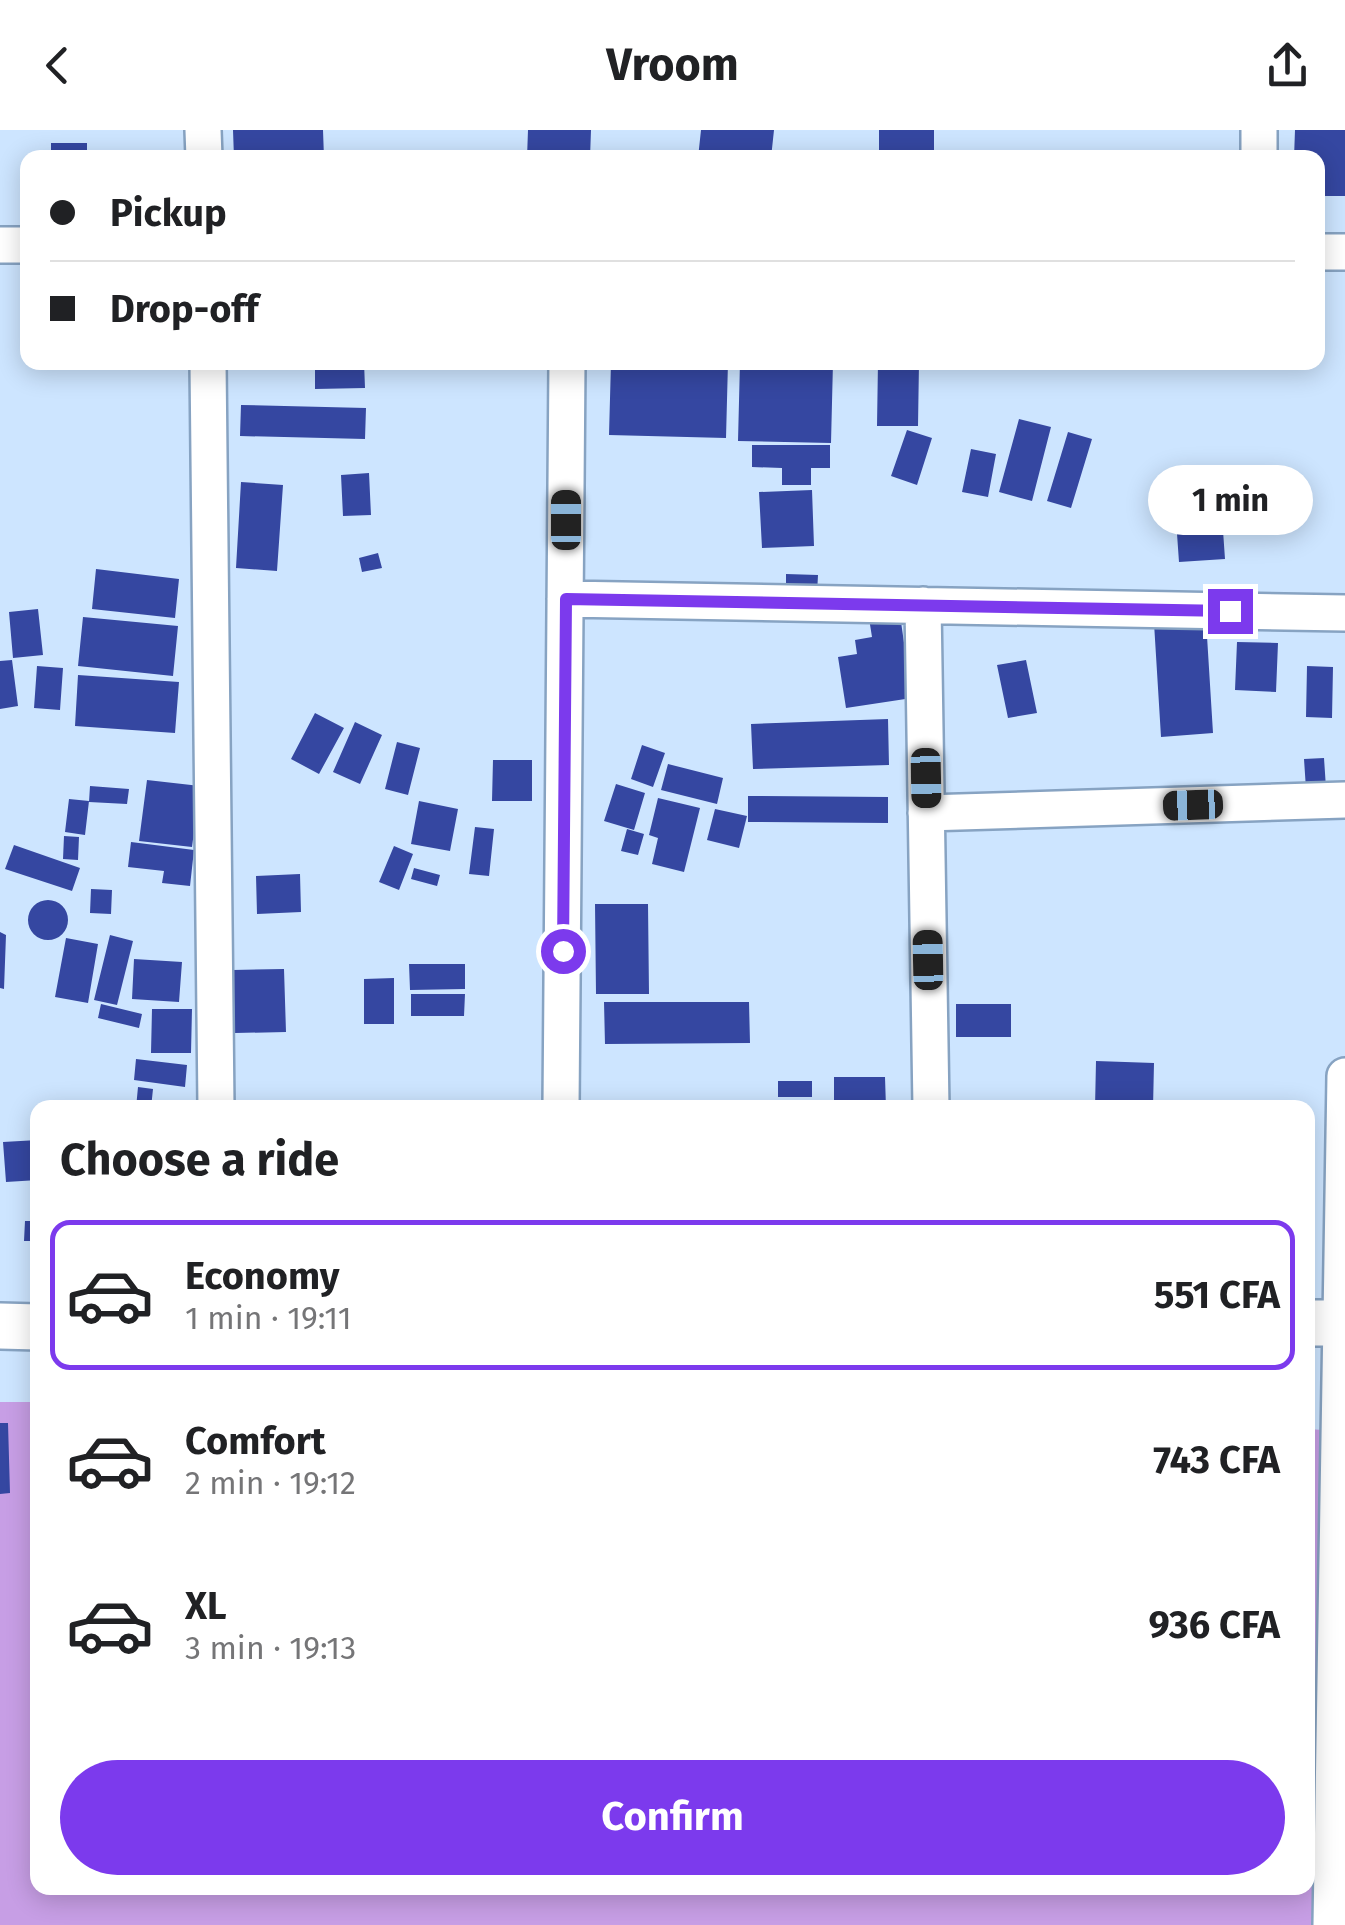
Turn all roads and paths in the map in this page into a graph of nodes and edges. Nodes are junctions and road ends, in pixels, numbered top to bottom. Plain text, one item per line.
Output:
1 (208, 370) edge
2 (567, 370) edge
3 (566, 599) junction
4 (923, 605) junction
5 (1345, 613) edge
6 (1345, 800) edge
7 (926, 813) junction
8 (1345, 1076) edge
9 (216, 1100) edge
10 (562, 1100) edge
11 (931, 1100) edge
12 (1330, 1323) edge
13 (0, 1326) edge
14 (30, 1327) edge
15 (1338, 1709) edge
16 (1331, 1925) edge

1 - 9 street
2 - 3 street
3 - 4 street
3 - 10 street
4 - 5 street
4 - 7 street
6 - 7 street
7 - 11 street
8 - 12 street
12 - 15 street
13 - 14 street
15 - 16 street

